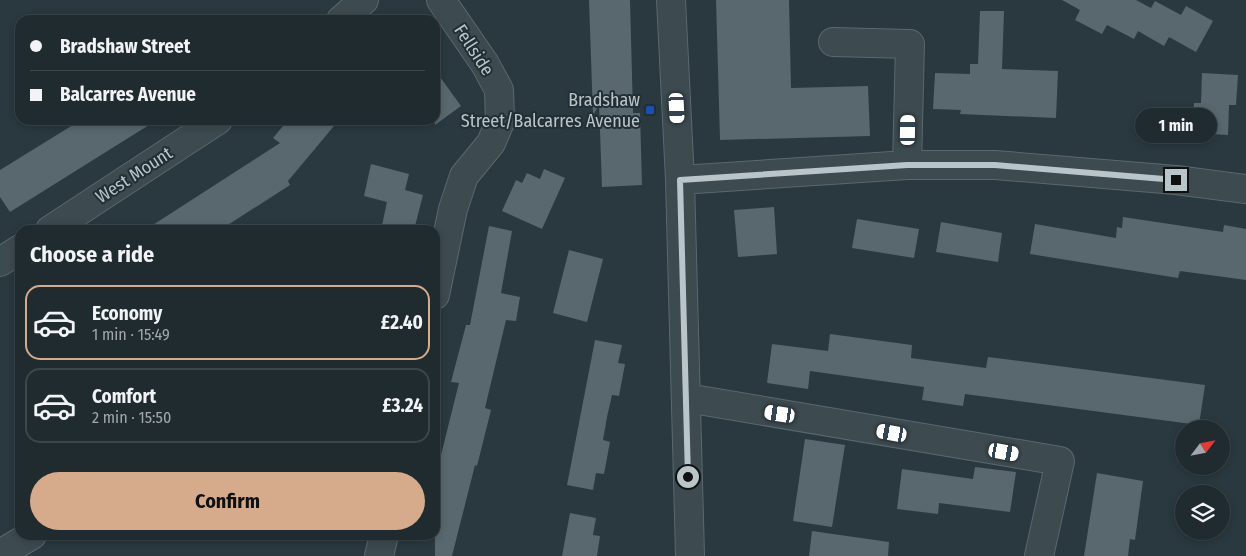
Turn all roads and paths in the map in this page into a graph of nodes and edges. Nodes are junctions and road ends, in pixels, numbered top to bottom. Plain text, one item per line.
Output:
1 (364, 0) edge
2 (441, 0) edge
3 (671, 0) edge
4 (347, 15) edge
5 (833, 42) dead end
6 (210, 125) edge
7 (907, 165) junction
8 (680, 180) junction
9 (1246, 188) edge
10 (58, 225) edge
11 (15, 253) edge
12 (0, 262) edge
13 (440, 271) edge
14 (687, 398) junction
15 (24, 540) edge
16 (383, 540) edge
17 (0, 554) edge
18 (379, 556) edge
19 (690, 556) edge
20 (1039, 556) edge

1 - 4 street
2 - 13 street, Fellside
3 - 8 street
5 - 7 street
6 - 10 street, West Mount
7 - 8 street
7 - 9 street
8 - 14 street
11 - 12 street
14 - 19 street
14 - 20 street
15 - 17 street
16 - 18 street

